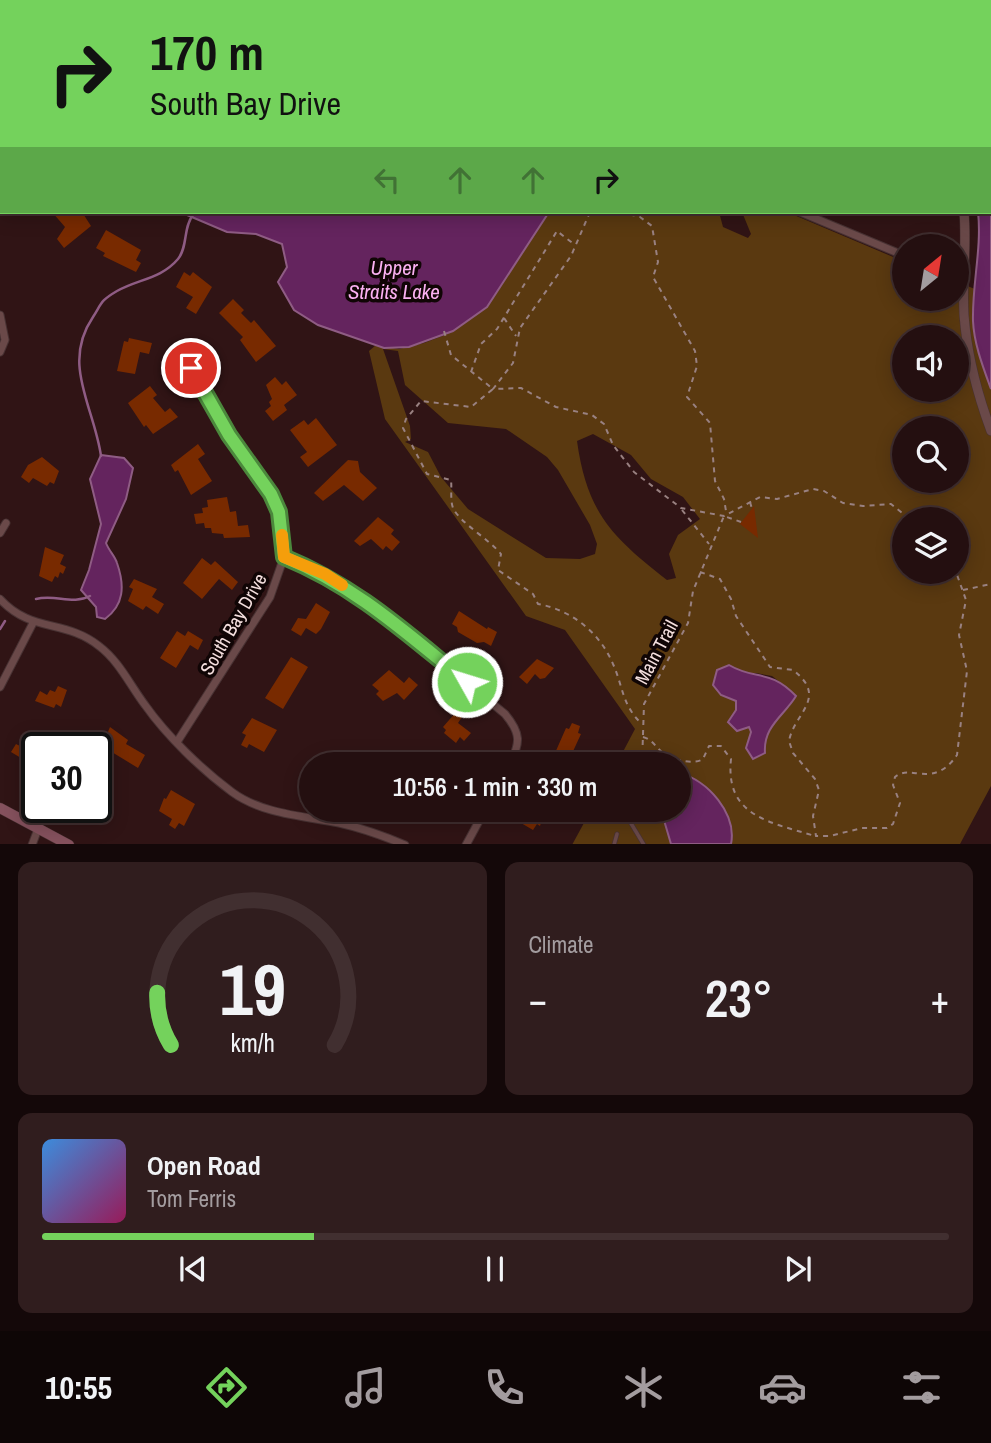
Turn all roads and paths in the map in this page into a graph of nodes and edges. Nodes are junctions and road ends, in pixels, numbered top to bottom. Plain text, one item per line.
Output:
1 (589, 214) edge
2 (628, 214) edge
3 (805, 214) edge
4 (964, 214) edge
5 (963, 234) edge
6 (577, 246) junction
7 (892, 251) edge
8 (964, 312) edge
9 (0, 315) edge
10 (504, 318) junction
11 (444, 331) dead end
12 (517, 337) junction
13 (0, 352) edge
14 (191, 368) dead end
15 (470, 373) junction
16 (493, 390) junction
17 (991, 431) edge
18 (750, 500) junction
19 (895, 507) edge
20 (681, 509) junction
21 (752, 509) dead end
22 (725, 514) junction
23 (741, 522) dead end
24 (6, 523) dead end
25 (0, 533) edge
26 (710, 545) junction
27 (284, 557) junction
28 (700, 572) junction
29 (960, 584) edge
30 (991, 584) edge
31 (962, 590) junction
32 (0, 599) edge
33 (33, 624) junction
34 (0, 687) edge
35 (641, 723) junction
36 (643, 737) junction
37 (177, 742) junction
38 (515, 752) edge
39 (642, 752) edge
40 (0, 808) edge
41 (478, 822) edge
42 (630, 822) edge
43 (38, 829) junction
44 (617, 834) dead end
45 (816, 836) junction
46 (62, 843) edge
47 (32, 844) edge
48 (402, 844) edge
49 (467, 844) edge
50 (614, 844) edge
51 (643, 844) edge

1 - 6 path
2 - 22 path
3 - 7 street
4 - 5 street
6 - 10 path
6 - 12 path
8 - 17 street
9 - 13 street
10 - 12 path
10 - 15 path
11 - 15 path
12 - 16 path
14 - 27 street, South Bay Drive
15 - 16 path
16 - 20 path
16 - 35 path
18 - 19 path
18 - 21 path
18 - 22 path
20 - 22 path
20 - 26 path
22 - 23 path
22 - 26 path, Main Trail
24 - 25 street
26 - 28 path, Main Trail
27 - 37 street, South Bay Drive
27 - 38 street
28 - 35 path, Main Trail
28 - 45 path
29 - 31 path
30 - 31 path
31 - 45 path
32 - 33 street
33 - 34 street
33 - 37 street
35 - 36 path, Main Trail
36 - 39 path, Main Trail
36 - 45 path
37 - 48 street
40 - 43 main road
41 - 49 street
42 - 51 lane
43 - 46 main road
43 - 47 street
44 - 50 lane

